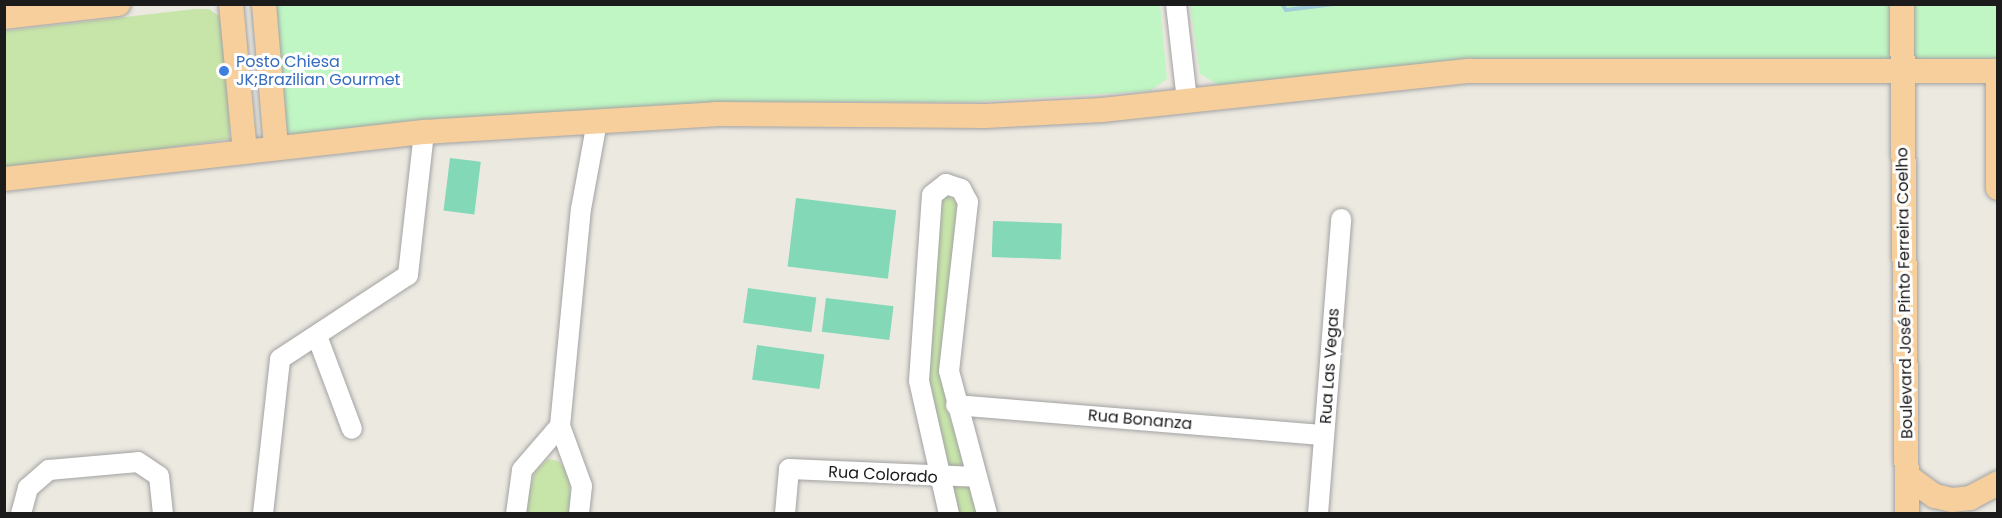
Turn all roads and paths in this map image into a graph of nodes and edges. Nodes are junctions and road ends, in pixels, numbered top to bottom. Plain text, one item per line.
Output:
1 (118, 4) edge
2 (231, 4) edge
3 (264, 4) edge
4 (1176, 4) edge
5 (1902, 4) edge
6 (4, 17) edge
7 (1998, 71) edge
8 (1902, 72) junction
9 (1998, 82) edge
10 (1186, 100) junction
11 (590, 123) junction
12 (424, 132) junction
13 (276, 148) junction
14 (245, 151) junction
15 (4, 178) edge
16 (1998, 188) edge
17 (1341, 219) dead end
18 (317, 336) junction
19 (956, 405) junction
20 (560, 426) junction
21 (352, 429) dead end
22 (1324, 435) junction
23 (1907, 476) junction
24 (977, 477) junction
25 (938, 478) junction
26 (1998, 483) edge
27 (21, 513) edge
28 (163, 513) edge
29 (262, 513) edge
30 (516, 513) edge
31 (579, 513) edge
32 (785, 513) edge
33 (949, 513) edge
34 (987, 513) edge
35 (1318, 513) edge
36 (1907, 513) edge

1 - 6 main road
2 - 14 main road
3 - 13 main road
4 - 10 street
5 - 8 main road, Boulevard José Pinto Ferreira Coelho
7 - 8 main road
8 - 10 main road
8 - 23 main road, Boulevard José Pinto Ferreira Coelho
9 - 16 main road
10 - 11 main road
11 - 12 main road
11 - 20 street
12 - 13 main road
12 - 18 street
13 - 14 main road
14 - 15 main road
17 - 22 street, Rua Las Vegas
18 - 21 street
18 - 29 street
19 - 22 street, Rua Bonanza
19 - 24 street
19 - 25 street
20 - 30 street
20 - 31 street
22 - 35 street, Rua Las Vegas
23 - 26 main road
23 - 36 main road, Boulevard José Pinto Ferreira Coelho
24 - 25 street, Rua Colorado
24 - 34 street
25 - 32 street, Rua Colorado
25 - 33 street
27 - 28 street

